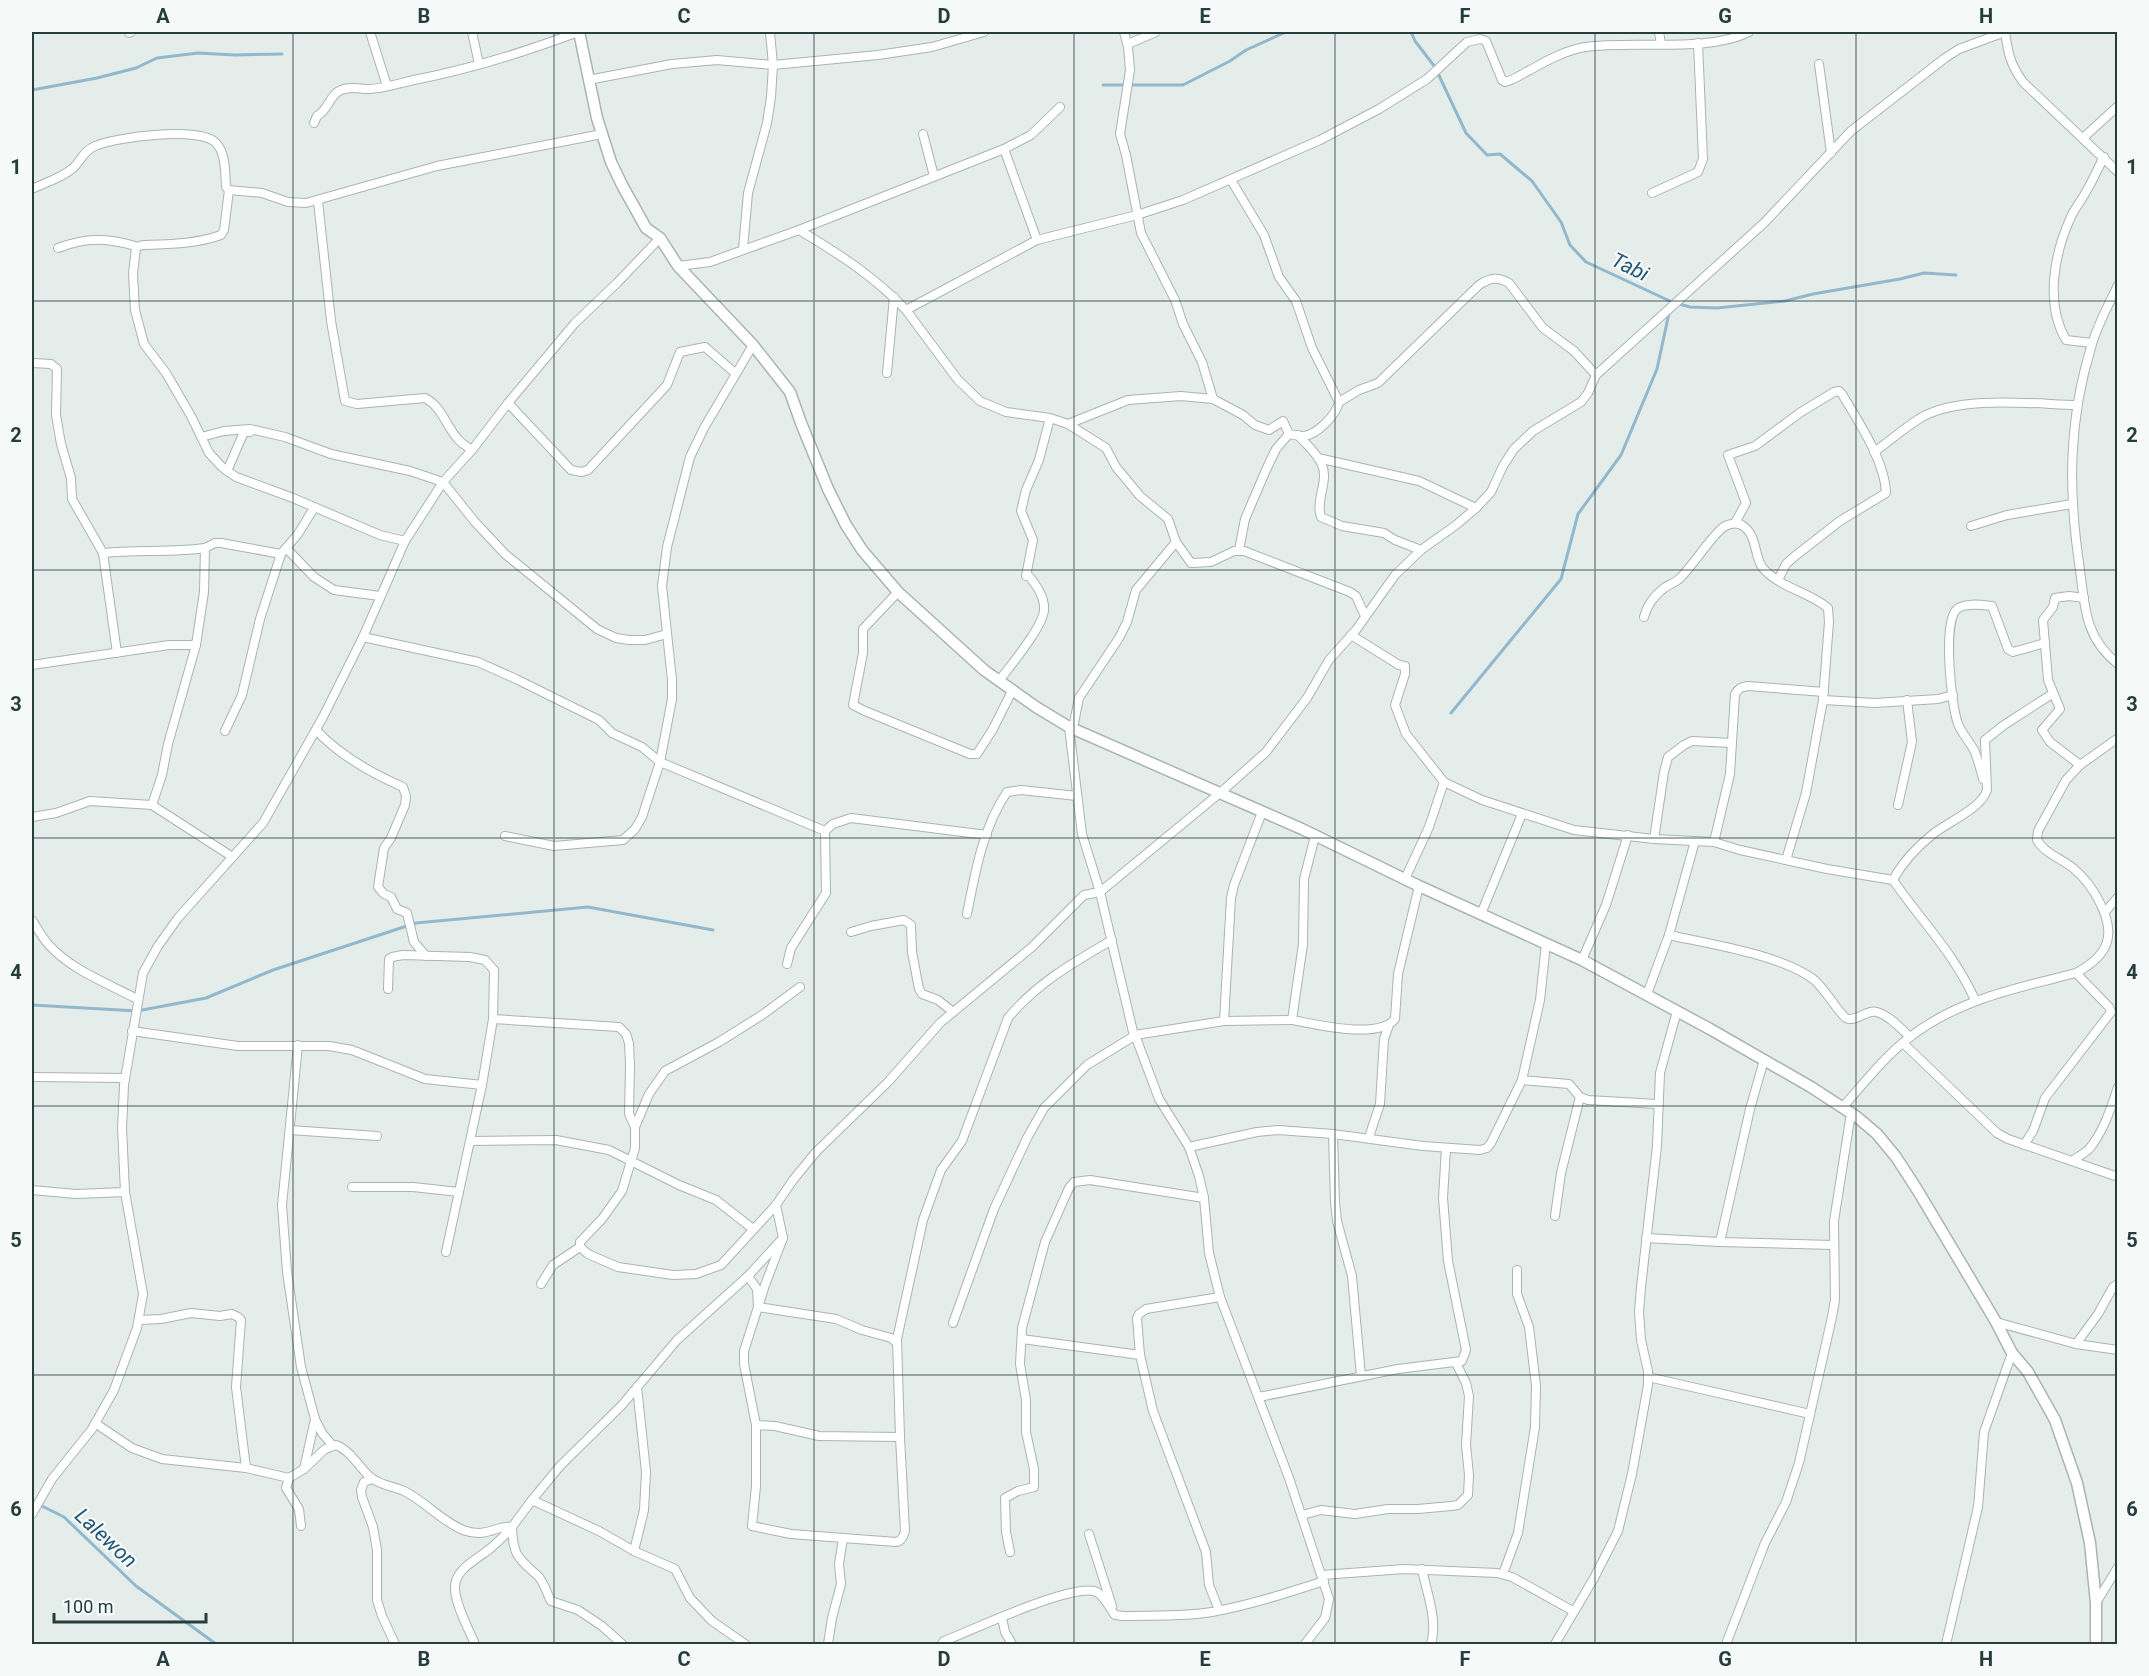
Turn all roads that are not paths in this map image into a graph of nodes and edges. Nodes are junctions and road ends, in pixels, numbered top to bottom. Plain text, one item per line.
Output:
1 (370, 32) edge
2 (472, 32) edge
3 (579, 32) edge
4 (770, 32) edge
5 (984, 32) edge
6 (1124, 32) edge
7 (1156, 32) edge
8 (1659, 32) edge
9 (1749, 32) edge
10 (2005, 32) edge
11 (1486, 36) edge
12 (1698, 43) junction
13 (1128, 44) junction
14 (1661, 44) junction
15 (479, 64) junction
16 (1819, 64) dead end
17 (773, 65) junction
18 (588, 80) junction
19 (387, 86) junction
20 (2118, 106) edge
21 (1060, 107) dead end
22 (314, 123) dead end
23 (602, 134) junction
24 (923, 134) dead end
25 (2083, 138) junction
26 (1004, 149) junction
27 (1830, 153) junction
28 (2104, 157) junction
29 (2118, 172) edge
30 (934, 176) junction
31 (1231, 180) junction
32 (32, 189) edge
33 (229, 190) junction
34 (1652, 193) dead end
35 (318, 201) junction
36 (1137, 215) junction
37 (800, 230) junction
38 (660, 238) junction
39 (1037, 240) junction
40 (136, 247) junction
41 (58, 248) dead end
42 (743, 249) junction
43 (678, 266) junction
44 (2118, 285) edge
45 (894, 297) junction
46 (906, 310) junction
47 (2092, 343) junction
48 (753, 345) junction
49 (32, 363) edge
50 (735, 373) junction
51 (887, 374) dead end
52 (1596, 375) junction
53 (1213, 399) junction
54 (1339, 402) junction
55 (508, 403) junction
56 (2078, 405) junction
57 (1050, 418) junction
58 (1068, 424) junction
59 (1293, 435) junction
60 (201, 437) junction
61 (285, 437) junction
62 (472, 450) junction
63 (1874, 452) junction
64 (1318, 458) junction
65 (227, 471) junction
66 (443, 482) junction
67 (2072, 504) junction
68 (1476, 507) junction
69 (314, 508) junction
70 (1735, 523) junction
71 (1971, 526) dead end
72 (405, 541) junction
73 (1176, 542) junction
74 (205, 548) junction
75 (1239, 550) junction
76 (1421, 550) junction
77 (284, 551) junction
78 (103, 553) junction
79 (1778, 580) junction
80 (898, 592) junction
81 (381, 596) junction
82 (2084, 598) junction
83 (1365, 616) junction
84 (1644, 617) dead end
85 (667, 634) junction
86 (1351, 635) junction
87 (363, 637) junction
88 (2045, 643) junction
89 (196, 645) junction
90 (117, 653) junction
91 (2118, 664) edge
92 (32, 665) edge
93 (999, 681) junction
94 (1012, 691) junction
95 (2052, 694) junction
96 (1953, 695) junction
97 (1823, 696) junction
98 (1907, 700) junction
99 (1069, 727) junction
100 (316, 730) junction
101 (225, 731) dead end
102 (2118, 738) edge
103 (1985, 740) junction
104 (1732, 743) junction
105 (1974, 751) junction
106 (660, 762) junction
107 (2080, 765) junction
108 (1444, 782) junction
109 (1987, 790) junction
110 (1220, 794) junction
111 (1077, 796) junction
112 (152, 805) junction
113 (1898, 805) dead end
114 (1262, 812) junction
115 (1522, 813) junction
116 (32, 817) edge
117 (825, 831) junction
118 (987, 835) junction
119 (1628, 835) junction
120 (505, 836) dead end
121 (1315, 836) junction
122 (1654, 839) junction
123 (1695, 842) junction
124 (1714, 842) junction
125 (231, 856) junction
126 (1786, 860) junction
127 (1406, 879) junction
128 (1893, 880) junction
129 (1419, 886) junction
130 (1100, 892) junction
131 (2118, 897) edge
132 (2105, 912) junction
133 (967, 914) dead end
134 (1481, 914) junction
135 (32, 920) edge
136 (851, 932) dead end
137 (2110, 932) junction
138 (1669, 935) junction
139 (1112, 940) junction
140 (2118, 940) edge
141 (414, 942) junction
142 (1546, 944) junction
143 (403, 955) junction
144 (426, 956) junction
145 (1582, 960) junction
146 (787, 964) dead end
147 (2076, 973) junction
148 (800, 987) dead end
149 (388, 989) dead end
150 (1647, 994) junction
151 (137, 999) junction
152 (1975, 1000) junction
153 (1677, 1011) junction
154 (954, 1012) junction
155 (493, 1019) junction
156 (1292, 1020) junction
157 (1224, 1021) junction
158 (1389, 1024) junction
159 (132, 1031) junction
160 (1134, 1035) junction
161 (1906, 1040) junction
162 (298, 1045) junction
163 (1764, 1060) junction
164 (32, 1077) edge
165 (125, 1078) junction
166 (1522, 1080) junction
167 (482, 1085) junction
168 (2118, 1087) edge
169 (1580, 1097) junction
170 (1657, 1104) junction
171 (1847, 1110) junction
172 (635, 1127) junction
173 (290, 1130) junction
174 (1333, 1134) junction
175 (377, 1136) dead end
176 (1369, 1137) junction
177 (471, 1141) junction
178 (2024, 1144) junction
179 (1189, 1147) junction
180 (1446, 1148) junction
181 (632, 1161) junction
182 (2072, 1161) junction
183 (2118, 1177) edge
184 (352, 1187) dead end
185 (32, 1190) edge
186 (125, 1192) junction
187 (459, 1192) junction
188 (1204, 1198) junction
189 (776, 1205) junction
190 (1555, 1216) dead end
191 (753, 1229) junction
192 (783, 1238) junction
193 (1646, 1238) junction
194 (1720, 1242) junction
195 (1833, 1245) junction
196 (580, 1247) junction
197 (446, 1252) dead end
198 (1517, 1270) dead end
199 (748, 1276) junction
200 (541, 1284) dead end
201 (2118, 1284) edge
202 (1220, 1297) junction
203 (758, 1307) junction
204 (139, 1320) junction
205 (1996, 1322) junction
206 (953, 1323) dead end
207 (1022, 1339) junction
208 (897, 1343) junction
209 (2076, 1344) junction
210 (2118, 1350) edge
211 (2012, 1353) junction
212 (1140, 1355) junction
213 (1456, 1363) junction
214 (1361, 1376) junction
215 (1648, 1377) junction
216 (637, 1387) junction
217 (1259, 1397) junction
218 (1810, 1414) junction
219 (315, 1419) junction
220 (95, 1423) junction
221 (756, 1425) junction
222 (900, 1437) junction
223 (333, 1446) junction
224 (246, 1468) junction
225 (304, 1469) junction
226 (289, 1478) junction
227 (372, 1479) junction
228 (532, 1500) junction
229 (32, 1514) edge
230 (1302, 1515) junction
231 (301, 1526) dead end
232 (512, 1527) junction
233 (1089, 1533) dead end
234 (843, 1538) junction
235 (634, 1551) junction
236 (1010, 1552) dead end
237 (2118, 1567) edge
238 (1422, 1569) junction
239 (1503, 1574) junction
240 (1323, 1578) junction
241 (2096, 1604) junction
242 (1219, 1610) junction
243 (1574, 1611) junction
244 (1115, 1615) junction
245 (1002, 1618) junction
246 (395, 1644) edge
247 (475, 1644) edge
248 (622, 1644) edge
249 (745, 1644) edge
250 (828, 1644) edge
251 (942, 1644) edge
252 (1012, 1644) edge
253 (1305, 1644) edge
254 (1431, 1644) edge
255 (1555, 1644) edge
256 (1726, 1644) edge
257 (1946, 1644) edge
258 (2096, 1644) edge

1 - 19 street
2 - 15 street
3 - 15 street
3 - 18 street
4 - 17 street
5 - 17 street
6 - 13 street
7 - 13 street
8 - 14 street
9 - 12 street
10 - 25 street
10 - 27 street
11 - 14 street
11 - 31 street
12 - 14 street
12 - 34 street
13 - 36 street
15 - 19 street
16 - 27 street
17 - 18 street
17 - 42 street
18 - 23 street
19 - 22 street
20 - 25 street
21 - 26 street
23 - 35 street
23 - 38 street
24 - 30 street
25 - 28 street
26 - 30 street
26 - 39 street
27 - 52 street
28 - 29 street
28 - 47 street
30 - 37 street
31 - 36 street
31 - 54 street
32 - 33 street
33 - 35 street
33 - 40 street
35 - 62 street
36 - 39 street
36 - 53 street
37 - 42 street
37 - 45 street
38 - 43 street
38 - 55 street
39 - 46 street
40 - 41 street
40 - 60 street
42 - 43 street
43 - 48 street
44 - 47 street
45 - 46 street
45 - 51 street
46 - 57 street
47 - 56 street
48 - 50 street
48 - 80 street
49 - 78 street
50 - 55 street
50 - 85 street
52 - 54 street
52 - 68 street
53 - 58 street
53 - 59 street
54 - 59 street
55 - 62 street
56 - 63 street
56 - 67 street
57 - 58 street
57 - 93 street
58 - 73 street
59 - 64 street
59 - 75 street
60 - 61 street
60 - 65 street
61 - 65 street
61 - 66 street
62 - 66 street
63 - 70 street
63 - 79 street
64 - 68 street
64 - 76 street
65 - 69 street
66 - 72 street
66 - 85 street
67 - 71 street
67 - 82 street
68 - 76 street
69 - 72 street
69 - 77 street
70 - 79 street
70 - 84 street
72 - 81 street
73 - 75 street
73 - 99 street
74 - 77 street
74 - 78 street
74 - 89 street
75 - 83 street
76 - 83 street
77 - 81 street
77 - 101 street
78 - 90 street
79 - 97 street
80 - 93 street
80 - 94 street
81 - 87 street
82 - 88 street
82 - 91 street
83 - 86 street
85 - 106 street
86 - 108 street
86 - 110 street
87 - 100 street
87 - 106 street
88 - 95 street
88 - 96 street
89 - 90 street
89 - 112 street
90 - 92 street
93 - 94 street
94 - 99 street
95 - 103 street
95 - 107 street
96 - 98 street
96 - 105 street
97 - 98 street
97 - 104 street
97 - 126 street
98 - 113 street
99 - 110 street
99 - 111 street
100 - 125 street
100 - 141 street
102 - 107 street
103 - 105 street
103 - 109 street
104 - 122 street
104 - 124 street
105 - 109 street
106 - 117 street
106 - 120 street
107 - 132 street
108 - 115 street
108 - 127 street
109 - 128 street
110 - 114 street
110 - 130 street
111 - 118 street
111 - 130 street
112 - 116 street
112 - 125 street
114 - 121 street
114 - 157 street
115 - 119 street
115 - 134 street
117 - 118 street
117 - 146 street
118 - 133 street
119 - 122 street
119 - 145 street
121 - 127 street
121 - 156 street
122 - 123 street
123 - 124 street
123 - 138 street
124 - 126 street
125 - 151 street
126 - 128 street
127 - 129 street
128 - 152 street
129 - 134 street
129 - 158 street
130 - 139 street
130 - 154 street
131 - 132 street
132 - 137 street
134 - 142 street
135 - 151 street
136 - 154 street
137 - 140 street
137 - 147 street
138 - 150 street
138 - 161 street
139 - 160 street
139 - 208 street
141 - 143 street
141 - 144 street
142 - 145 street
142 - 166 street
143 - 144 street
143 - 149 street
144 - 155 street
145 - 150 street
147 - 152 street
147 - 178 street
148 - 172 street
150 - 153 street
151 - 159 street
152 - 161 street
153 - 163 street
153 - 170 street
154 - 189 street
155 - 167 street
155 - 172 street
156 - 157 street
156 - 158 street
157 - 160 street
158 - 176 street
159 - 162 street
159 - 165 street
160 - 179 street
160 - 206 street
161 - 171 street
161 - 178 street
162 - 167 street
162 - 173 street
163 - 171 street
163 - 194 street
164 - 165 street
165 - 186 street
166 - 169 street
166 - 180 street
167 - 177 street
168 - 182 street
169 - 170 street
169 - 190 street
170 - 193 street
171 - 195 street
171 - 205 street
172 - 181 street
173 - 175 street
173 - 219 street
174 - 176 street
174 - 179 street
174 - 214 street
176 - 180 street
177 - 181 street
177 - 187 street
178 - 182 street
179 - 188 street
180 - 213 street
181 - 191 street
181 - 196 street
182 - 183 street
184 - 187 street
185 - 186 street
186 - 204 street
187 - 197 street
188 - 202 street
188 - 207 street
189 - 191 street
189 - 192 street
191 - 196 street
192 - 199 street
192 - 203 street
193 - 194 street
193 - 215 street
194 - 195 street
195 - 218 street
196 - 200 street
198 - 239 street
199 - 203 street
199 - 216 street
201 - 209 street
202 - 212 street
202 - 217 street
203 - 208 street
203 - 221 street
204 - 220 street
204 - 224 street
205 - 209 street
205 - 211 street
207 - 212 street
207 - 236 street
208 - 222 street
209 - 210 street
211 - 241 street
211 - 257 street
212 - 242 street
213 - 214 street
213 - 230 street
214 - 217 street
215 - 218 street
215 - 243 street
216 - 228 street
216 - 235 street
217 - 230 street
218 - 256 street
219 - 223 street
219 - 225 street
220 - 224 street
220 - 229 street
221 - 222 street
221 - 234 street
222 - 234 street
223 - 225 street
223 - 227 street
224 - 226 street
225 - 226 street
226 - 231 street
227 - 232 street
227 - 246 street
228 - 232 street
228 - 235 street
230 - 240 street
232 - 247 street
232 - 248 street
233 - 244 street
234 - 250 street
235 - 249 street
237 - 241 street
238 - 239 street
238 - 240 street
238 - 254 street
239 - 243 street
240 - 242 street
240 - 253 street
241 - 258 street
242 - 244 street
243 - 255 street
244 - 245 street
245 - 251 street
245 - 252 street

